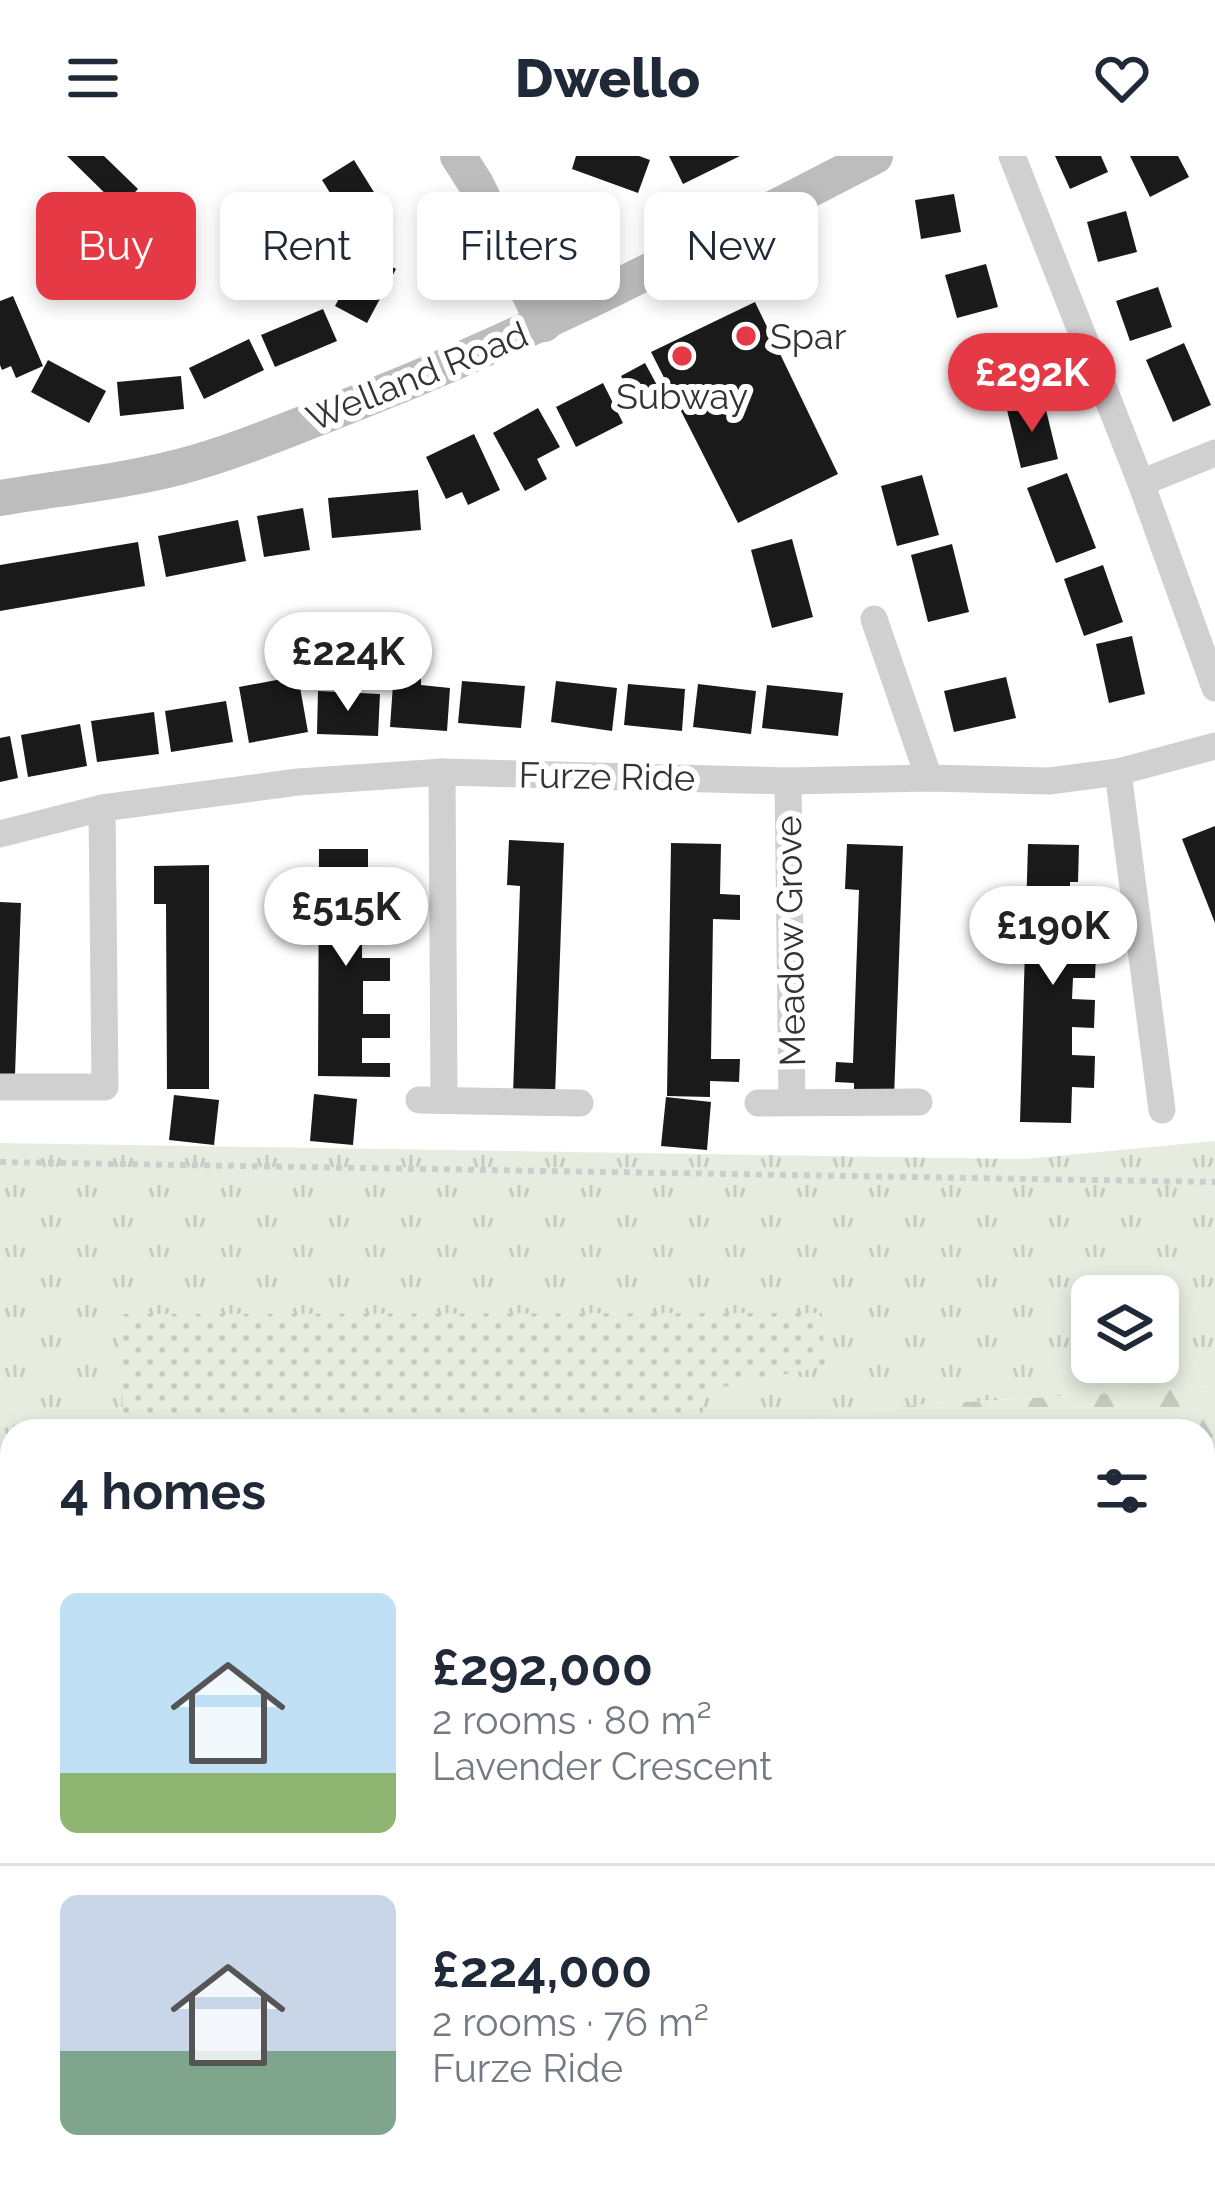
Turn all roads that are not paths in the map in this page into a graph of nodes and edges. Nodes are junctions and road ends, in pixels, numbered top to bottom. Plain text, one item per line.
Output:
1 (458, 156) edge
2 (875, 156) edge
3 (1012, 156) edge
4 (544, 324) junction
5 (1215, 453) edge
6 (1141, 483) junction
7 (0, 498) edge
8 (874, 619) dead end
9 (1215, 688) edge
10 (1215, 746) edge
11 (442, 772) junction
12 (1118, 772) junction
13 (929, 778) junction
14 (788, 781) junction
15 (102, 808) junction
16 (0, 834) edge
17 (0, 1087) edge
18 (792, 1102) junction
19 (919, 1102) dead end
20 (580, 1103) dead end
21 (758, 1103) dead end
22 (1162, 1110) dead end

1 - 4 street
2 - 4 street, Welland Road
3 - 6 street
4 - 7 street, Welland Road
5 - 6 street
6 - 9 street
8 - 13 street
10 - 12 street, Furze Ride
11 - 14 street, Furze Ride
11 - 15 street, Furze Ride
11 - 20 street
12 - 13 street, Furze Ride
12 - 22 street
13 - 14 street, Furze Ride
14 - 18 street, Meadow Grove
15 - 16 street, Furze Ride
15 - 17 street
18 - 19 street, Meadow Grove
18 - 21 street, Meadow Grove

